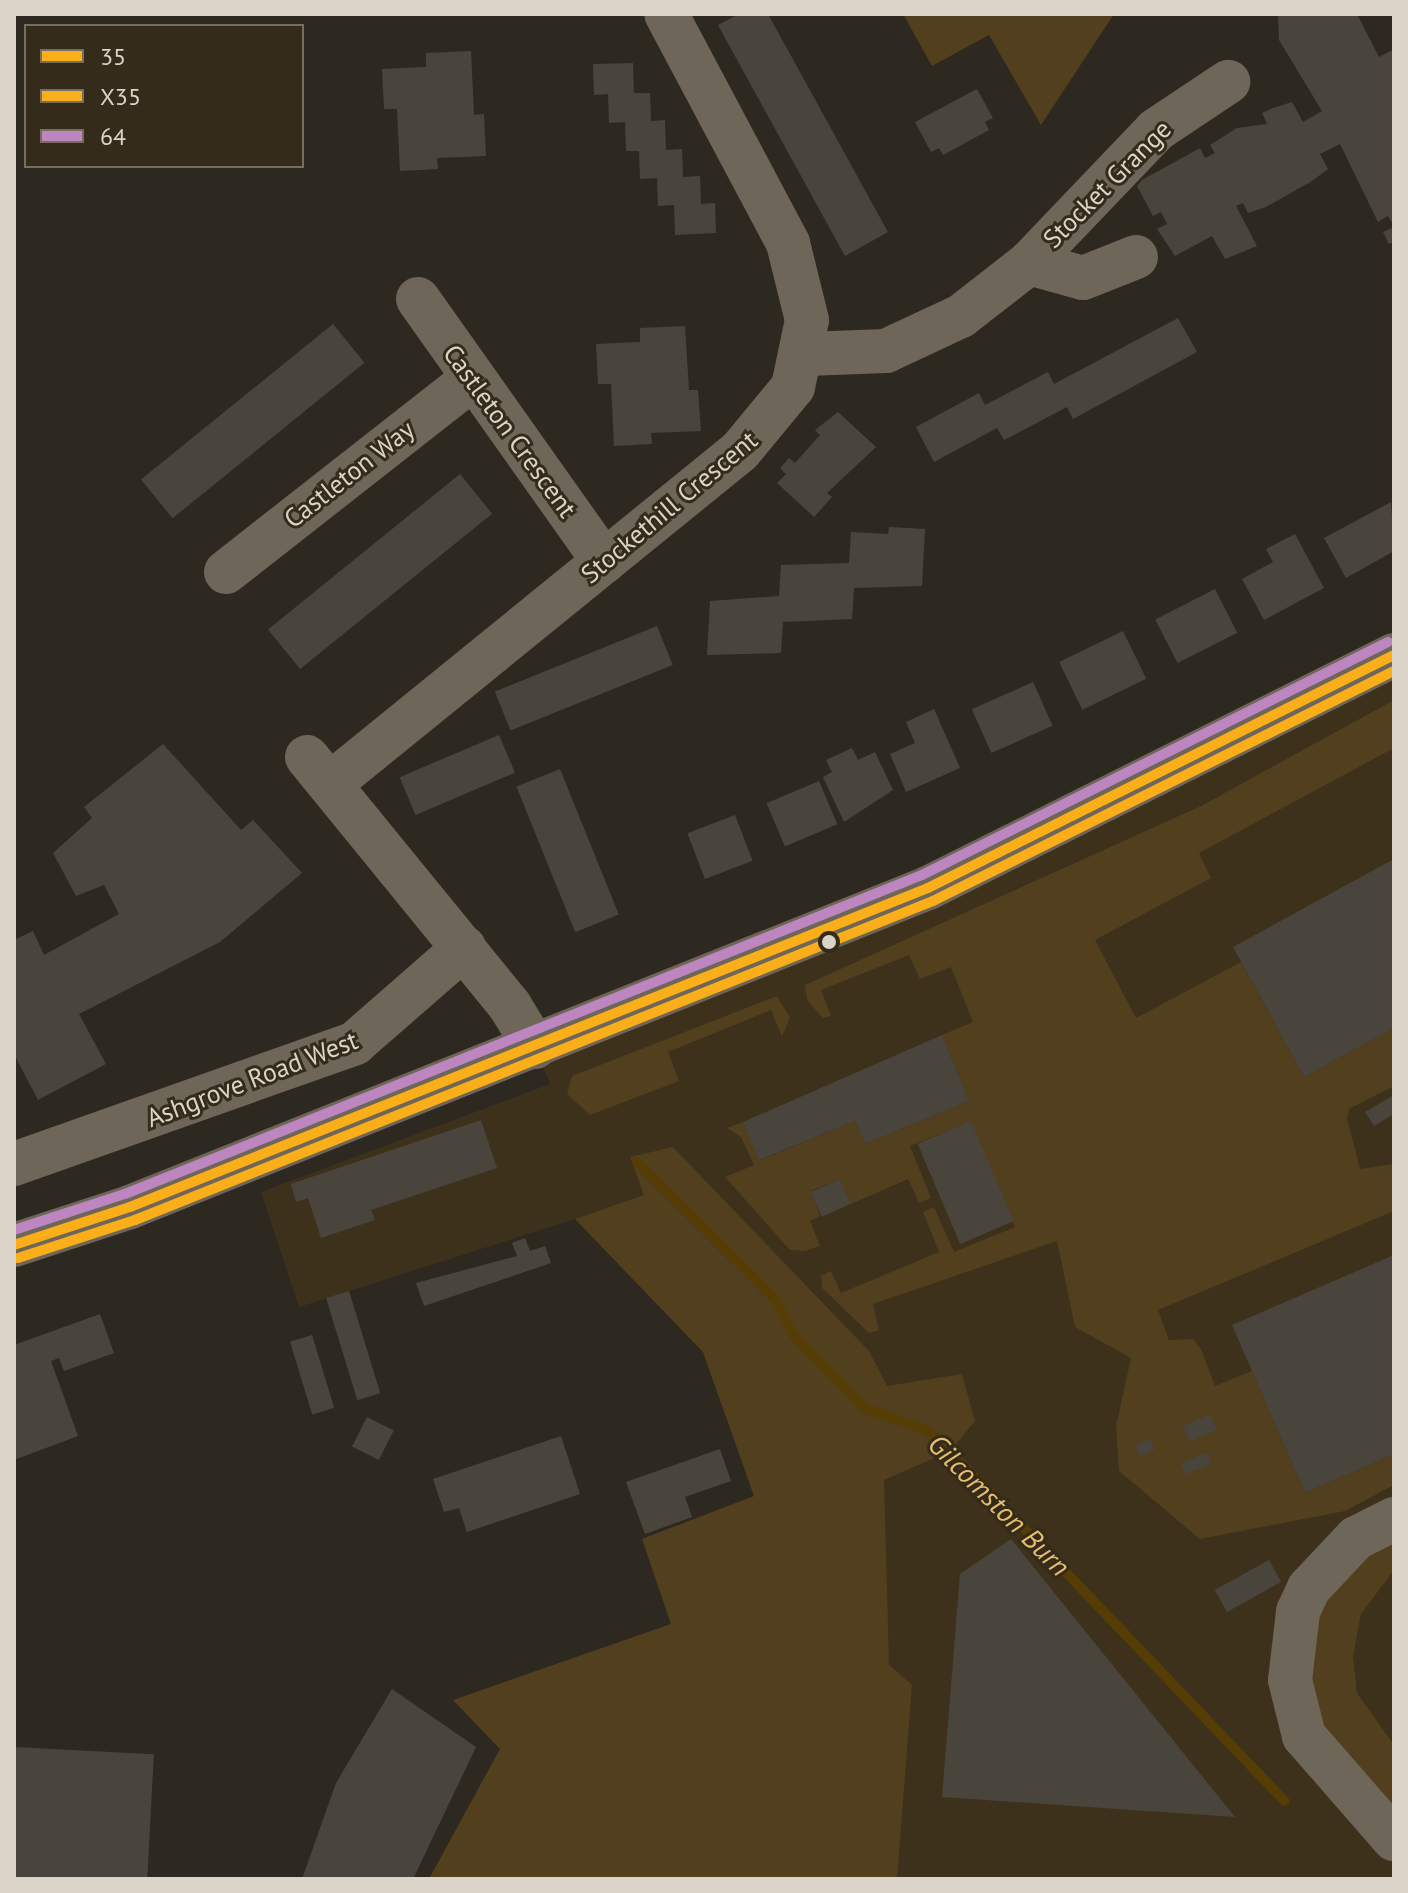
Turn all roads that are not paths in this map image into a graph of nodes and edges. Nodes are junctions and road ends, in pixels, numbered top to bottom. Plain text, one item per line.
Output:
1 (666, 14) edge
2 (1228, 82) dead end
3 (1136, 257) dead end
4 (1029, 263) junction
5 (418, 299) dead end
6 (806, 354) junction
7 (473, 378) junction
8 (604, 562) junction
9 (226, 572) dead end
10 (1394, 655) edge
11 (464, 948) junction
12 (535, 1047) junction
13 (396, 1101) junction
14 (14, 1164) edge
15 (14, 1218) edge
16 (14, 1245) edge
17 (1394, 1519) edge
18 (1394, 1839) edge

1 - 6 street, Stockethill Crescent
2 - 4 street, Stocket Grange
3 - 4 street, Stocket Grange
4 - 6 street, Stocket Grange
5 - 7 street, Castleton Crescent
6 - 8 street, Stockethill Crescent
7 - 8 street, Castleton Crescent
7 - 9 street, Castleton Way
8 - 11 street, Stockethill Crescent
10 - 12 street
11 - 12 street
11 - 14 street, Ashgrove Road West
12 - 13 street
13 - 15 street
13 - 16 street
17 - 18 street

